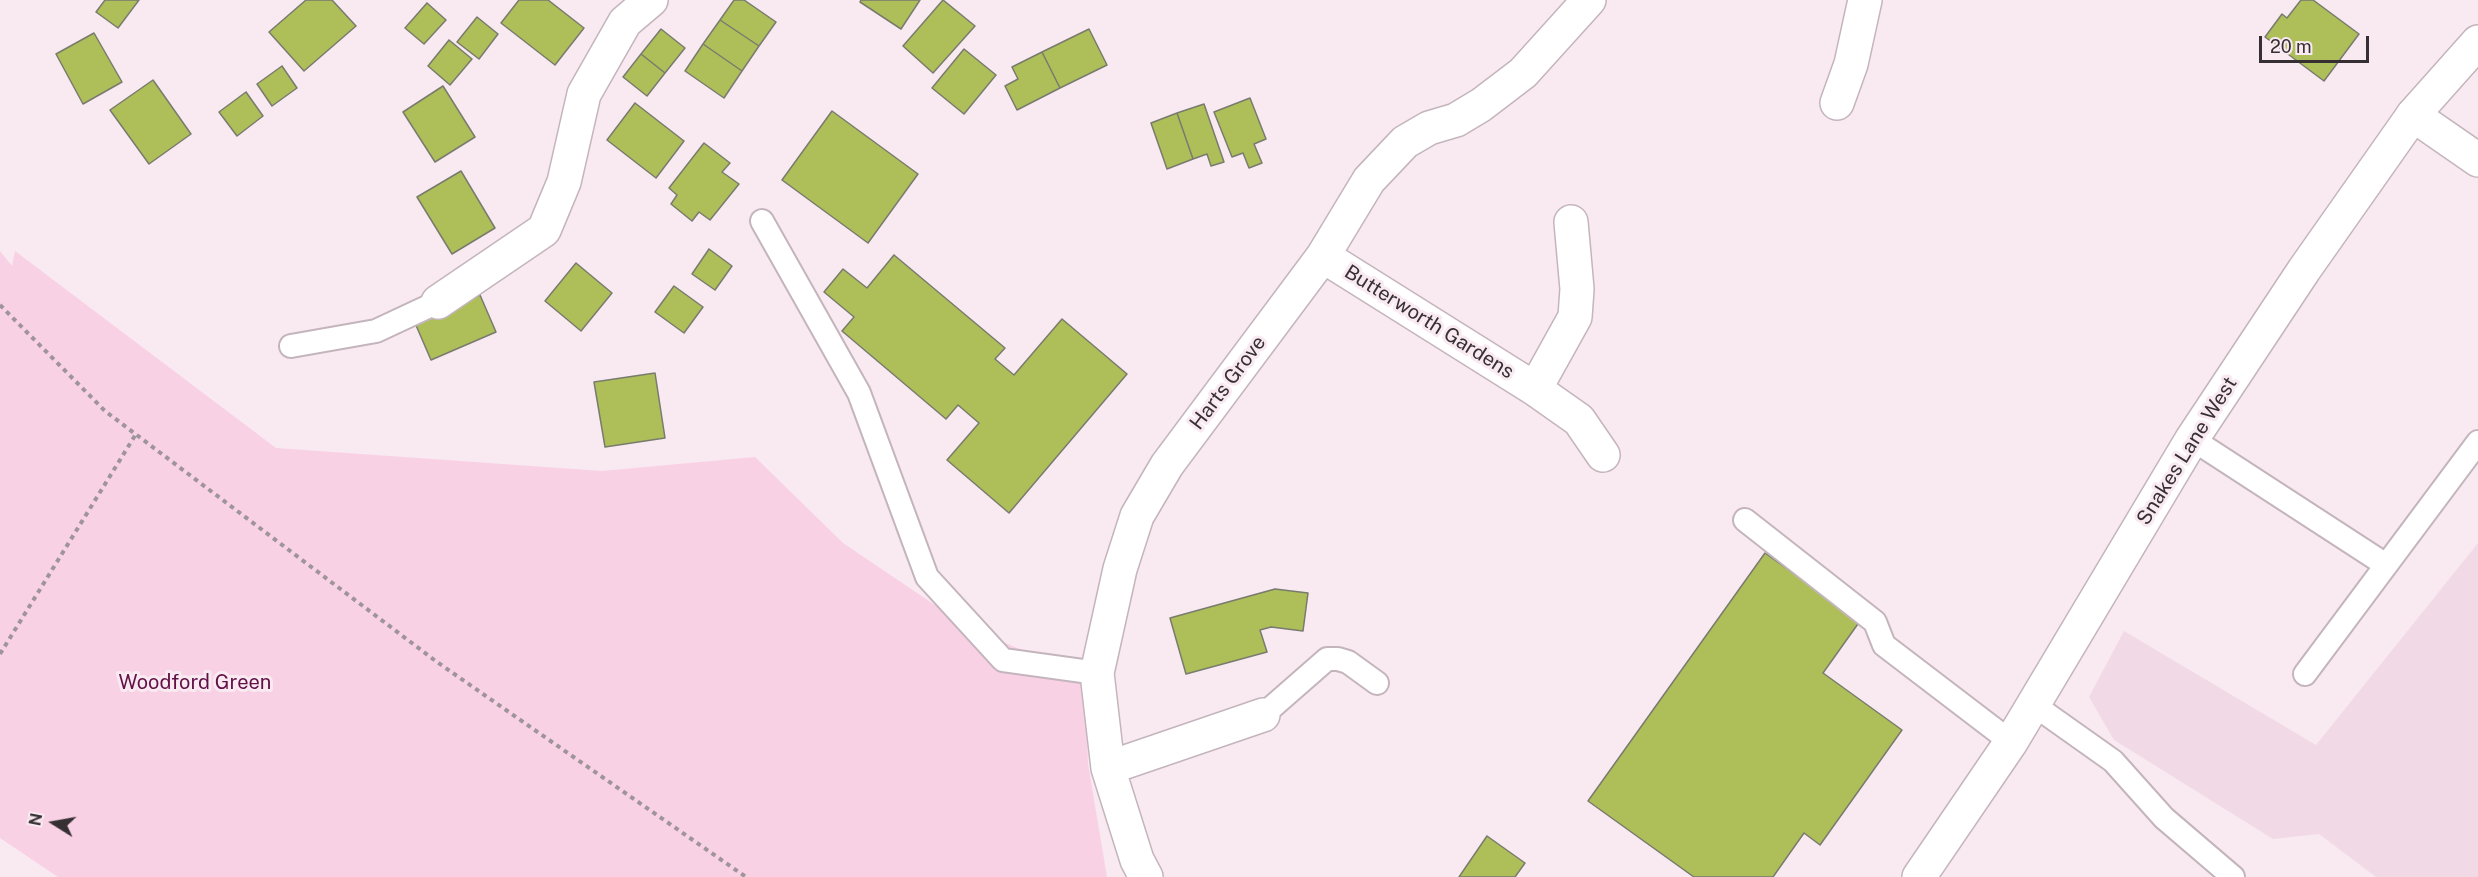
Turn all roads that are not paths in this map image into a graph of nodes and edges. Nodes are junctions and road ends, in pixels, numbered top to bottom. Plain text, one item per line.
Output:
1 (651, 0) edge
2 (1589, 0) edge
3 (1858, 2) edge
4 (2478, 42) edge
5 (1837, 103) dead end
6 (2413, 115) junction
7 (2478, 160) edge
8 (762, 221) dead end
9 (1571, 222) dead end
10 (1323, 256) junction
11 (438, 302) joint
12 (291, 346) dead end
13 (1535, 389) junction
14 (2192, 439) junction
15 (2478, 442) edge
16 (1603, 455) dead end
17 (1745, 520) dead end
18 (2386, 565) junction
19 (1096, 673) junction
20 (2305, 674) dead end
21 (1377, 683) dead end
22 (2034, 705) junction
23 (1263, 715) joint
24 (2011, 742) junction
25 (1108, 768) junction
26 (1146, 877) edge
27 (1919, 877) edge
28 (2233, 877) edge

1 - 11 street
2 - 10 street, Harts Grove
3 - 5 street
4 - 6 street, Snakes Lane West
6 - 7 street
6 - 14 street, Snakes Lane West
8 - 19 lane
9 - 13 street, Butterworth Gardens
10 - 13 street, Butterworth Gardens
10 - 19 street, Harts Grove
11 - 12 lane
13 - 16 street, Butterworth Gardens
14 - 18 lane
14 - 22 street, Snakes Lane West
15 - 18 lane
17 - 24 lane
18 - 20 lane
19 - 25 street, Harts Grove
21 - 23 lane
22 - 24 street, Snakes Lane West
22 - 28 lane
23 - 25 street
24 - 27 street, Snakes Lane West
25 - 26 street, Harts Grove

